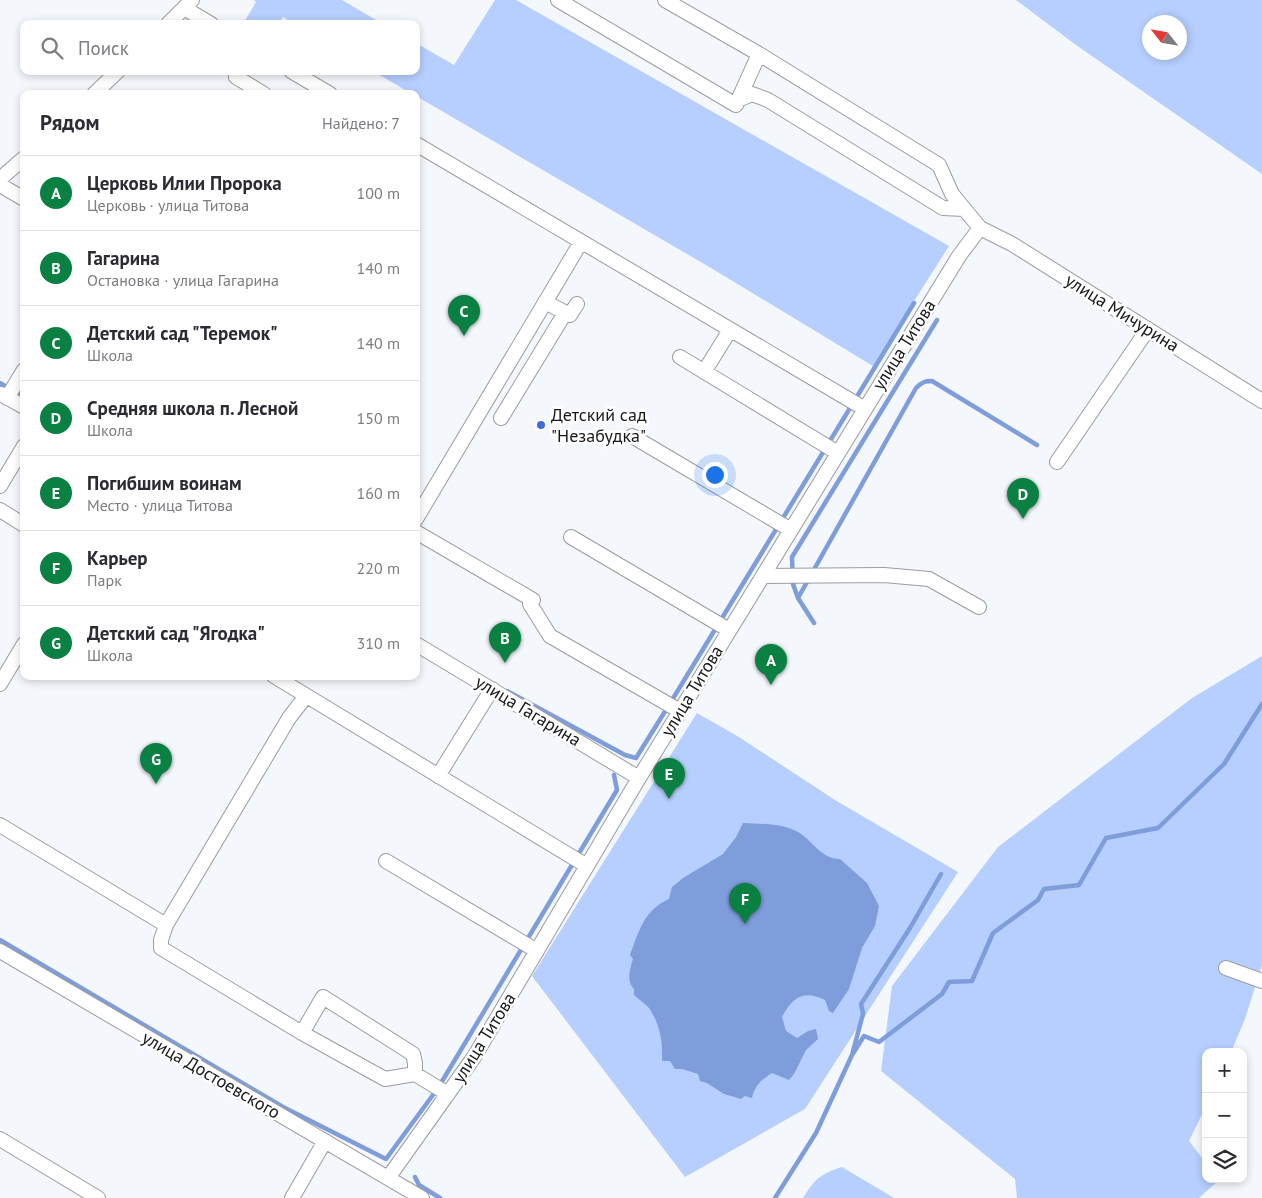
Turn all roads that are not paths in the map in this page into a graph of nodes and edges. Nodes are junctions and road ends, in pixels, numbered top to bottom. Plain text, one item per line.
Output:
1 (558, 0) edge
2 (665, 0) edge
3 (188, 4) edge
4 (172, 20) edge
5 (206, 20) edge
6 (759, 54) junction
7 (114, 75) edge
8 (236, 75) edge
9 (298, 75) edge
10 (98, 90) edge
11 (257, 90) edge
12 (323, 90) edge
13 (738, 100) junction
14 (420, 146) edge
15 (20, 162) edge
16 (0, 179) edge
17 (0, 185) edge
18 (20, 197) edge
19 (964, 209) junction
20 (980, 228) junction
21 (581, 242) junction
22 (545, 302) junction
23 (577, 304) dead end
24 (565, 313) junction
25 (1148, 329) junction
26 (730, 330) junction
27 (680, 357) dead end
28 (704, 372) junction
29 (20, 375) edge
30 (4, 396) edge
31 (1262, 401) edge
32 (20, 406) edge
33 (865, 409) junction
34 (501, 418) dead end
35 (632, 436) dead end
36 (20, 453) edge
37 (838, 453) junction
38 (1057, 462) dead end
39 (0, 486) edge
40 (0, 510) edge
41 (420, 512) edge
42 (20, 522) edge
43 (791, 530) junction
44 (420, 534) edge
45 (571, 537) dead end
46 (763, 576) junction
47 (978, 607) dead end
48 (729, 630) junction
49 (420, 646) edge
50 (20, 651) edge
51 (284, 680) edge
52 (0, 684) edge
53 (301, 687) edge
54 (492, 690) junction
55 (680, 711) junction
56 (438, 776) junction
57 (639, 778) junction
58 (0, 824) edge
59 (386, 861) dead end
60 (587, 866) junction
61 (166, 925) junction
62 (0, 951) edge
63 (537, 951) junction
64 (1226, 968) dead end
65 (1262, 981) edge
66 (302, 1033) junction
67 (415, 1074) junction
68 (448, 1094) junction
69 (0, 1139) edge
70 (325, 1141) junction
71 (388, 1178) junction
72 (98, 1198) edge
73 (292, 1198) edge
74 (422, 1198) edge

1 - 13 street
2 - 6 street
3 - 4 street
3 - 5 street
6 - 13 street
6 - 19 street
7 - 10 street
8 - 11 street
9 - 12 street
13 - 19 street
14 - 21 street
15 - 16 street
17 - 18 street
19 - 20 street
20 - 25 street, улица Мичурина
20 - 33 street, улица Титова
21 - 22 street
21 - 26 street
22 - 24 street
22 - 41 street
23 - 24 street
24 - 34 street
25 - 31 street, улица Мичурина
25 - 38 street
26 - 28 street
26 - 33 street
27 - 28 street
28 - 37 street
29 - 30 street
30 - 32 street
33 - 37 street, улица Титова
35 - 43 street
36 - 39 street
37 - 43 street, улица Титова
40 - 42 street
43 - 46 street, улица Титова
44 - 55 street
45 - 48 street
46 - 47 street
46 - 48 street, улица Титова
48 - 55 street, улица Титова
49 - 54 street, улица Гагарина
50 - 52 street
51 - 53 street
53 - 56 street
53 - 61 street
54 - 56 street
54 - 57 street, улица Гагарина
55 - 57 street, улица Титова
56 - 60 street
57 - 60 street, улица Титова
58 - 61 street
59 - 63 street
60 - 63 street, улица Титова
61 - 66 street
62 - 70 street, улица Достоевского
63 - 68 street, улица Титова
64 - 65 street
66 - 67 street
66 - 67 street
67 - 68 street
68 - 71 street, улица Титова
69 - 72 street
70 - 71 street, улица Достоевского
70 - 73 street
71 - 74 street, улица Достоевского

